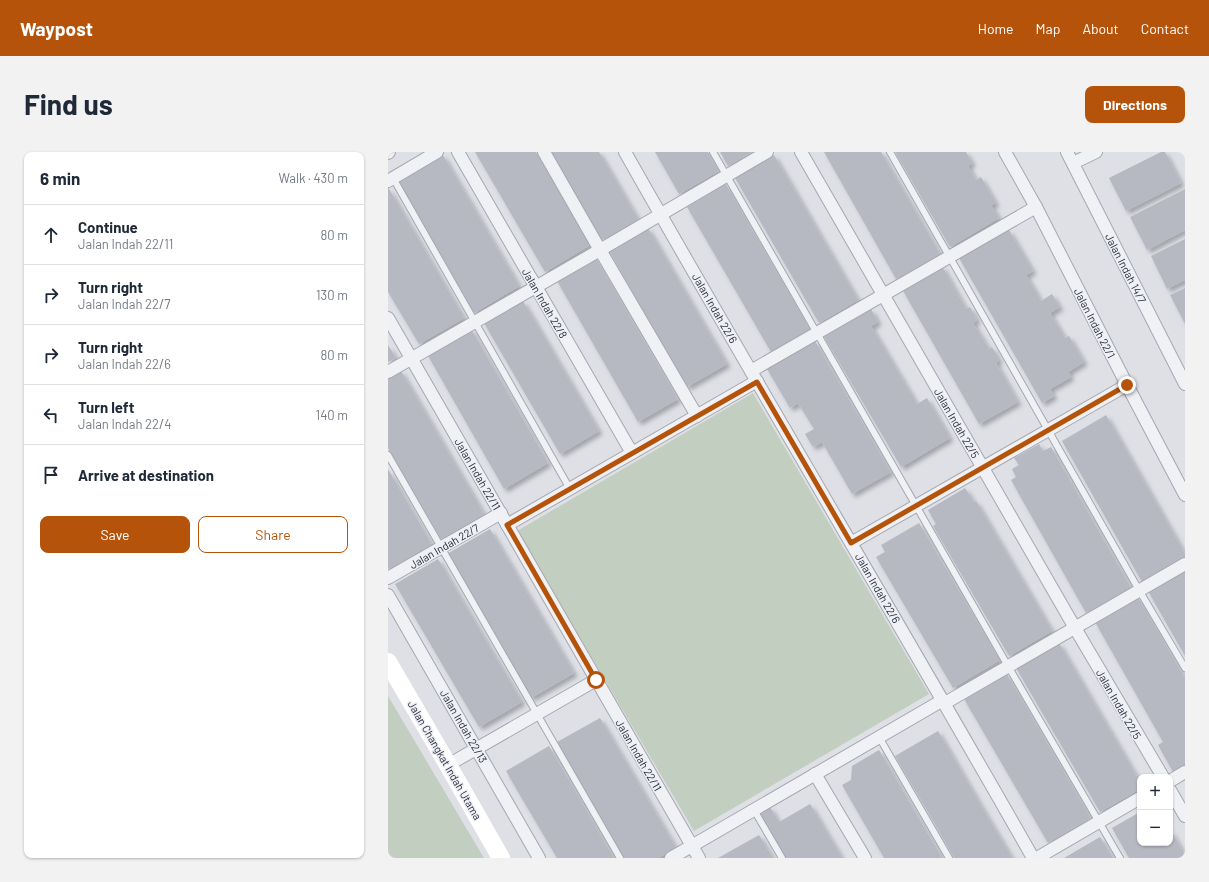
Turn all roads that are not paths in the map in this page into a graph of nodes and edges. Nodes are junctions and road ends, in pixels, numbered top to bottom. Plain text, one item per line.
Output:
1 (437, 152) edge
2 (458, 152) edge
3 (544, 152) edge
4 (625, 152) edge
5 (713, 152) edge
6 (767, 152) edge
7 (801, 152) edge
8 (890, 152) edge
9 (1005, 152) edge
10 (1067, 152) edge
11 (1096, 152) edge
12 (1073, 163) junction
13 (726, 176) junction
14 (391, 179) edge
15 (1036, 207) junction
16 (660, 214) junction
17 (600, 250) junction
18 (949, 257) junction
19 (536, 287) junction
20 (883, 295) junction
21 (388, 318) edge
22 (475, 322) junction
23 (818, 333) junction
24 (411, 359) junction
25 (388, 372) edge
26 (754, 376) junction
27 (1185, 384) edge
28 (1127, 385) junction
29 (697, 416) junction
30 (1048, 430) junction
31 (632, 453) junction
32 (388, 455) edge
33 (983, 468) junction
34 (570, 489) junction
35 (1185, 495) edge
36 (916, 506) junction
37 (500, 514) junction
38 (507, 525) junction
39 (851, 543) junction
40 (441, 548) junction
41 (1185, 564) edge
42 (388, 578) edge
43 (1139, 590) junction
44 (388, 595) edge
45 (1075, 628) junction
46 (388, 662) edge
47 (1008, 666) junction
48 (1185, 668) edge
49 (596, 680) junction
50 (944, 702) junction
51 (537, 714) junction
52 (880, 737) junction
53 (477, 748) junction
54 (448, 765) junction
55 (1185, 772) edge
56 (815, 774) junction
57 (1160, 774) edge
58 (1173, 779) edge
59 (1173, 795) edge
60 (1137, 800) edge
61 (754, 810) junction
62 (1185, 816) edge
63 (1099, 822) junction
64 (692, 846) junction
65 (500, 858) edge
66 (539, 858) edge
67 (620, 858) edge
68 (671, 858) edge
69 (699, 858) edge
70 (782, 858) edge
71 (865, 858) edge
72 (949, 858) edge
73 (1033, 858) edge
74 (1037, 858) edge
75 (1120, 858) edge

1 - 14 street
2 - 19 street, Jalan Indah 22/8
3 - 17 street
4 - 16 street, Jalan Indah 22/6
5 - 13 lane
6 - 13 street
7 - 20 street, Jalan Indah 22/5
8 - 18 lane
9 - 15 street, Jalan Indah 22/1
10 - 12 street, Jalan Indah 14/7
11 - 12 street
12 - 27 street, Jalan Indah 14/7
13 - 16 street
13 - 23 lane
14 - 22 lane
15 - 18 street
15 - 28 street, Jalan Indah 22/1
16 - 17 street
16 - 26 street, Jalan Indah 22/6
17 - 19 street
17 - 29 street
18 - 20 street
18 - 30 lane
19 - 22 street
19 - 31 street, Jalan Indah 22/8
20 - 23 street
20 - 33 street, Jalan Indah 22/5
21 - 24 street, Jalan Indah 22/11
22 - 24 street
22 - 34 lane
23 - 26 street
23 - 36 lane
24 - 25 street
24 - 37 street, Jalan Indah 22/11
26 - 29 street
26 - 39 street, Jalan Indah 22/6
28 - 30 street
28 - 35 street, Jalan Indah 22/1
29 - 31 street
30 - 33 street
30 - 43 lane
31 - 34 street
32 - 40 lane
33 - 36 street
33 - 45 street, Jalan Indah 22/5
34 - 38 street
36 - 39 street
36 - 47 lane
37 - 38 street, Jalan Indah 22/11
37 - 40 street, Jalan Indah 22/7
38 - 49 street, Jalan Indah 22/11
39 - 50 street, Jalan Indah 22/6
40 - 42 street, Jalan Indah 22/7
40 - 51 lane
41 - 43 street
43 - 45 street
43 - 48 lane
44 - 53 street, Jalan Indah 22/13
45 - 47 street
45 - 57 street, Jalan Indah 22/5
46 - 54 street, Jalan Changkat Indah Utama
47 - 50 street
47 - 63 lane
49 - 51 street
49 - 64 street, Jalan Indah 22/11
50 - 52 street
50 - 73 street, Jalan Indah 22/6
51 - 53 street
51 - 67 lane
52 - 56 street
52 - 72 lane
53 - 54 street
53 - 66 street, Jalan Indah 22/13
54 - 65 street, Jalan Changkat Indah Utama
55 - 58 street
56 - 61 street
56 - 71 street
59 - 62 street
60 - 63 street
61 - 64 street
61 - 70 lane
63 - 74 street
63 - 75 lane
64 - 68 street
64 - 69 street, Jalan Indah 22/11

